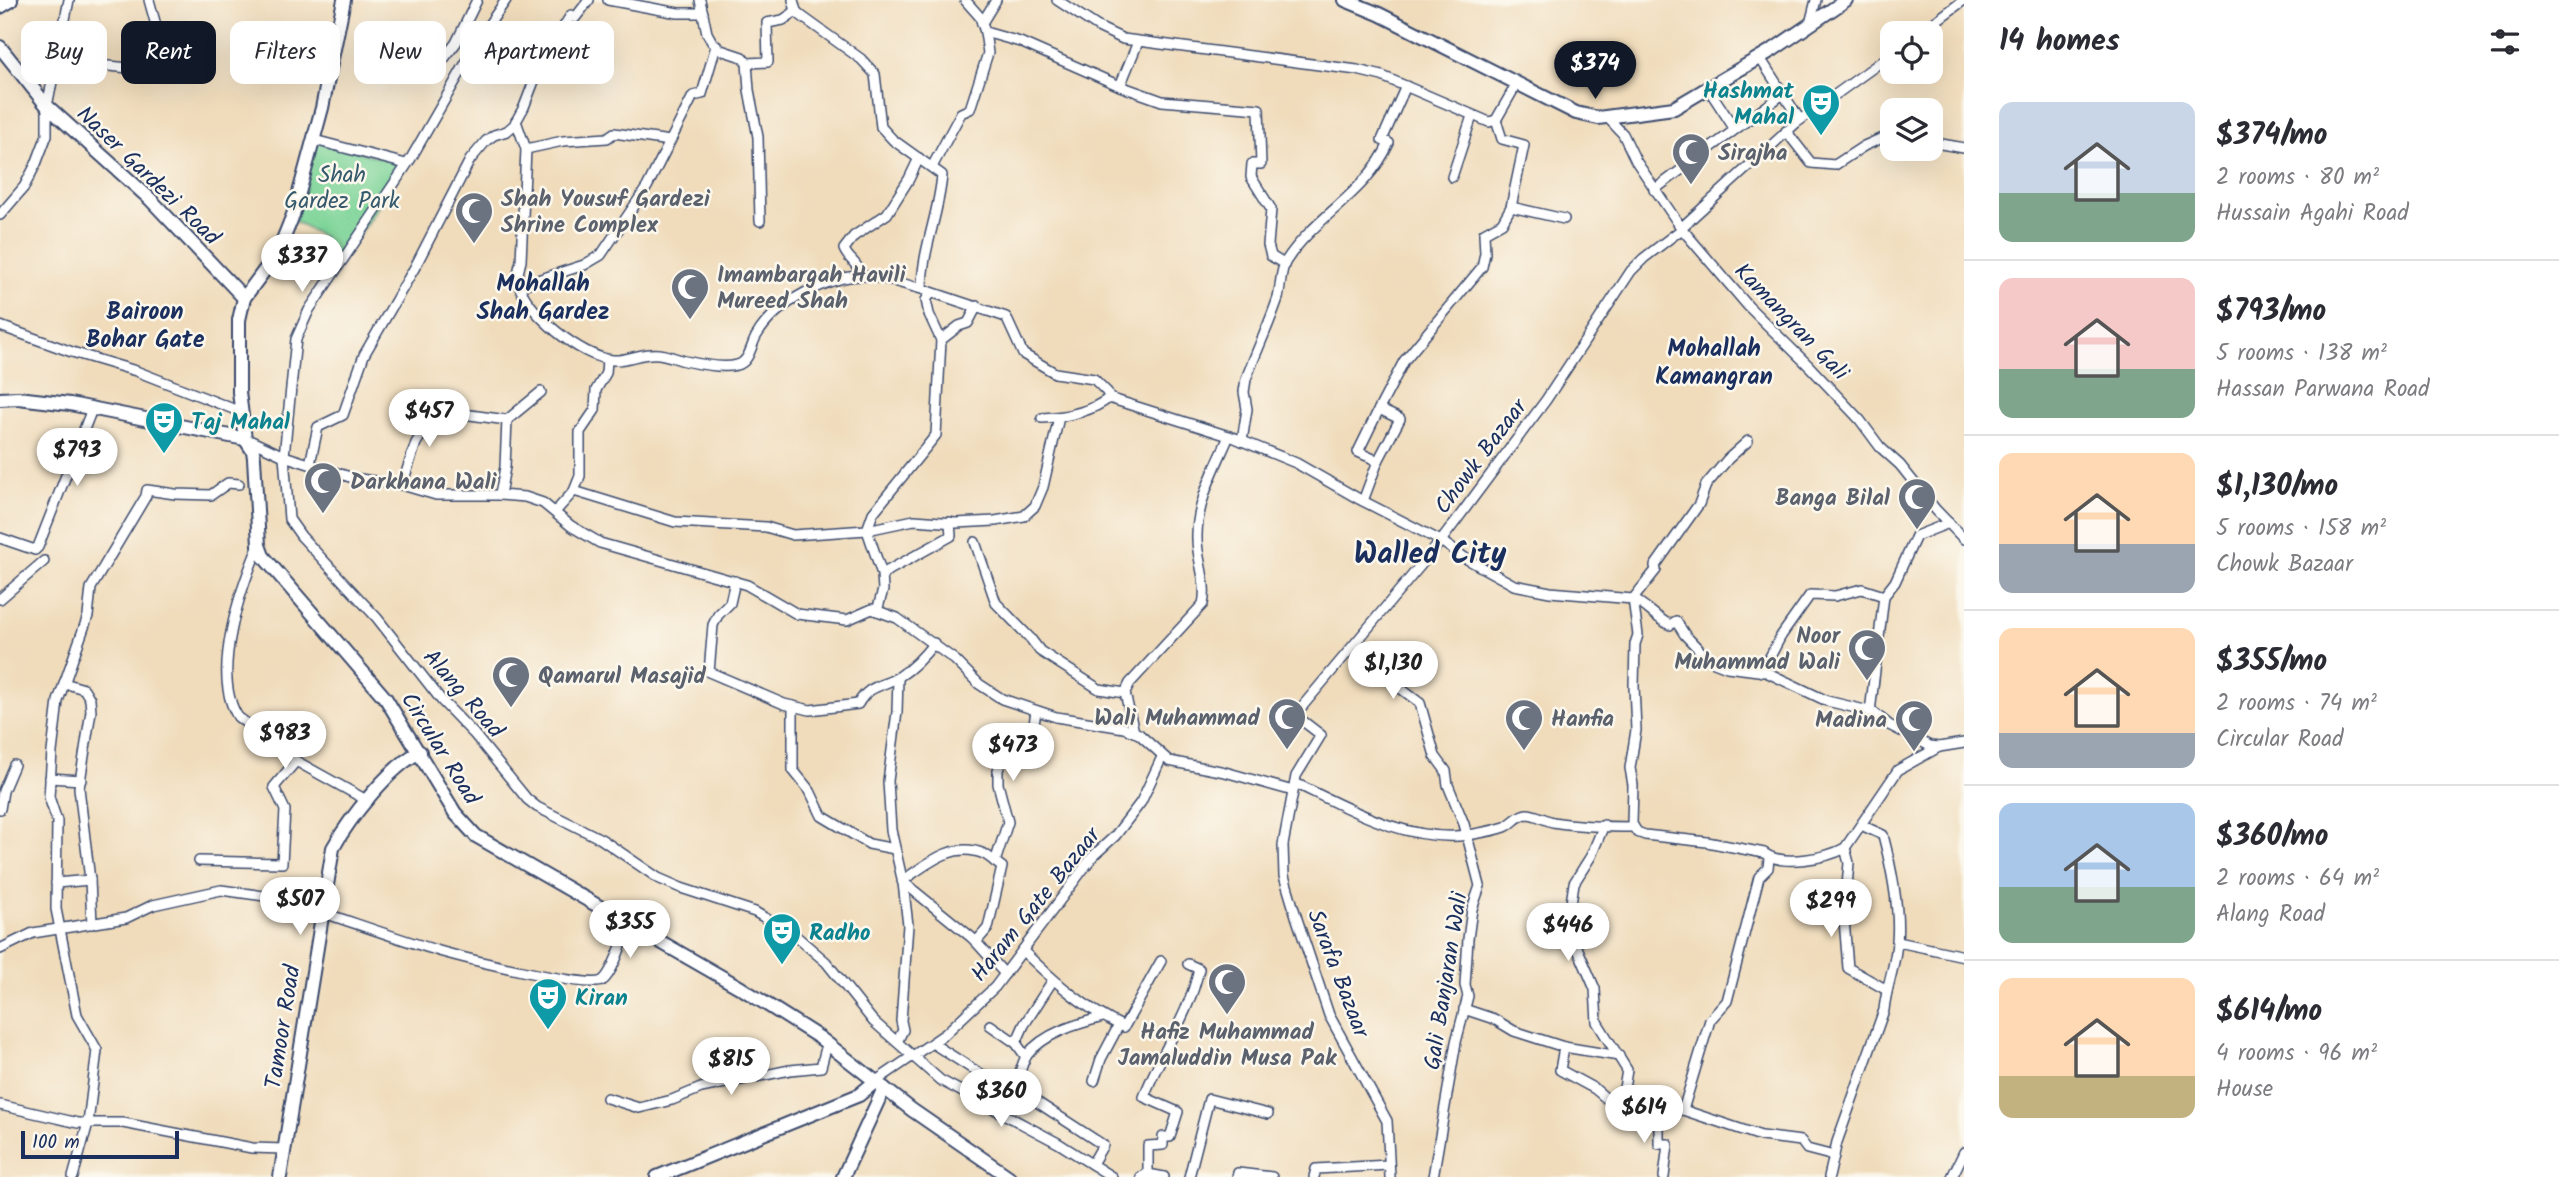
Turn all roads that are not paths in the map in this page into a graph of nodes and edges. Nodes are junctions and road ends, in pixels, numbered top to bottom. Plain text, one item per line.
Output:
1 (69, 0) edge
2 (149, 0) edge
3 (344, 0) edge
4 (477, 0) edge
5 (506, 0) edge
6 (589, 0) edge
7 (608, 0) edge
8 (700, 0) edge
9 (793, 0) edge
10 (965, 0) edge
11 (996, 0) edge
12 (1057, 0) edge
13 (1345, 0) edge
14 (1816, 0) edge
15 (1846, 0) edge
16 (1963, 1) edge
17 (796, 11) junction
18 (703, 13) junction
19 (65, 21) edge
20 (155, 21) edge
21 (1936, 21) edge
22 (1810, 24) junction
23 (983, 28) junction
24 (1138, 42) junction
25 (716, 46) junction
26 (0, 47) edge
27 (446, 56) edge
28 (1760, 58) junction
29 (747, 63) junction
30 (1880, 63) edge
31 (52, 84) edge
32 (1516, 85) junction
33 (1120, 86) junction
34 (1406, 86) junction
35 (1708, 88) junction
36 (1783, 94) junction
37 (47, 106) junction
38 (1472, 116) junction
39 (1607, 117) junction
40 (1496, 120) junction
41 (1800, 120) junction
42 (516, 121) junction
43 (1734, 128) junction
44 (1786, 131) junction
45 (1880, 139) edge
46 (314, 140) junction
47 (670, 141) junction
48 (1943, 144) edge
49 (1964, 148) edge
50 (526, 149) junction
51 (919, 158) junction
52 (406, 164) junction
53 (932, 167) junction
54 (1452, 177) dead end
55 (1654, 190) junction
56 (1511, 207) junction
57 (0, 215) edge
58 (1564, 219) dead end
59 (760, 221) dead end
60 (1682, 229) junction
61 (1284, 264) junction
62 (862, 276) junction
63 (519, 286) junction
64 (926, 291) junction
65 (244, 298) junction
66 (977, 306) junction
67 (0, 326) edge
68 (941, 340) junction
69 (607, 360) junction
70 (541, 392) dead end
71 (1109, 398) junction
72 (0, 399) edge
73 (92, 409) junction
74 (1379, 409) junction
75 (242, 412) junction
76 (1059, 417) junction
77 (1042, 418) dead end
78 (507, 420) junction
79 (1229, 436) junction
80 (245, 439) junction
81 (1242, 441) junction
82 (1748, 441) dead end
83 (284, 456) junction
84 (1378, 461) junction
85 (310, 464) junction
86 (239, 484) dead end
87 (402, 485) junction
88 (574, 491) junction
89 (500, 495) junction
90 (1363, 501) junction
91 (555, 512) junction
92 (950, 522) junction
93 (1949, 523) junction
94 (867, 530) junction
95 (0, 538) edge
96 (1964, 539) edge
97 (1441, 541) junction
98 (975, 542) dead end
99 (259, 545) junction
100 (44, 561) dead end
101 (882, 574) junction
102 (735, 582) junction
103 (1884, 596) junction
104 (0, 599) edge
105 (1633, 599) junction
106 (877, 611) junction
107 (933, 643) junction
108 (1358, 643) junction
109 (1762, 672) junction
110 (898, 678) junction
111 (64, 683) junction
112 (1125, 693) junction
113 (793, 706) junction
114 (1036, 711) junction
115 (1870, 712) junction
116 (1134, 732) junction
117 (1964, 743) edge
118 (1939, 747) junction
119 (420, 752) junction
120 (1162, 757) junction
121 (296, 761) junction
122 (14, 765) dead end
123 (50, 778) junction
124 (81, 780) junction
125 (1295, 783) junction
126 (368, 801) junction
127 (0, 809) edge
128 (1604, 825) junction
129 (1861, 825) junction
130 (1633, 827) junction
131 (1467, 835) junction
132 (1845, 848) junction
133 (895, 849) junction
134 (1769, 858) junction
135 (199, 861) dead end
136 (995, 862) junction
137 (90, 880) junction
138 (902, 881) junction
139 (56, 883) junction
140 (322, 908) junction
141 (629, 923) junction
142 (93, 924) junction
143 (61, 929) junction
144 (976, 942) junction
145 (1898, 942) junction
146 (2, 946) edge
147 (1023, 951) junction
148 (1964, 956) edge
149 (1161, 961) dead end
150 (1188, 964) dead end
151 (1005, 974) junction
152 (1053, 980) junction
153 (1885, 989) junction
154 (1465, 1009) junction
155 (1103, 1017) junction
156 (990, 1024) dead end
157 (1119, 1025) junction
158 (897, 1042) junction
159 (932, 1043) junction
160 (1016, 1043) junction
161 (827, 1044) junction
162 (1564, 1047) junction
163 (914, 1056) junction
164 (1619, 1056) junction
165 (1026, 1057) junction
166 (982, 1075) junction
167 (1094, 1081) dead end
168 (880, 1084) junction
169 (1015, 1088) junction
170 (607, 1098) dead end
171 (975, 1098) junction
172 (0, 1105) edge
173 (1622, 1107) junction
174 (1684, 1110) junction
175 (1659, 1112) junction
176 (1268, 1114) dead end
177 (88, 1123) junction
178 (284, 1149) junction
179 (1964, 1153) edge
180 (1834, 1156) junction
181 (1092, 1164) junction
182 (1389, 1165) junction
183 (1145, 1175) edge
184 (1110, 1176) edge
185 (73, 1177) edge
186 (280, 1177) edge
187 (657, 1177) edge
188 (842, 1177) edge
189 (1009, 1177) edge
190 (1164, 1177) edge
191 (1192, 1177) edge
192 (1237, 1177) edge
193 (1272, 1177) edge
194 (1314, 1177) edge
195 (1390, 1177) edge
196 (1433, 1177) edge
197 (1664, 1177) edge
198 (1829, 1177) edge
199 (1952, 1177) edge

1 - 19 street
2 - 20 street
3 - 46 main road
4 - 27 street
5 - 52 street, Alang Road
6 - 42 street
7 - 18 street
8 - 18 street
9 - 17 street
10 - 23 street
11 - 23 street
12 - 24 street
13 - 32 main road
14 - 22 street
15 - 22 main road
16 - 21 street
17 - 29 street
17 - 51 street
18 - 25 street
22 - 28 main road
23 - 33 street
23 - 53 street
24 - 33 street
24 - 34 street
25 - 29 street
25 - 47 street
26 - 37 main road, Naser Gardezi Road
28 - 35 main road
28 - 36 street
29 - 59 street
30 - 41 street, Chowk Bazaar
31 - 37 street
32 - 39 main road
32 - 40 street
33 - 61 street
34 - 38 street
34 - 61 street
35 - 39 main road
35 - 43 street
36 - 41 street
36 - 43 street
37 - 57 street
37 - 65 main road, Naser Gardezi Road
38 - 40 street
38 - 54 street
39 - 55 street, Kamangran Gali
40 - 56 street
41 - 44 street, Chowk Bazaar
42 - 50 street
42 - 85 street
43 - 55 street
44 - 45 street
44 - 60 street, Chowk Bazaar
46 - 52 street
46 - 65 main road
47 - 50 street
47 - 63 street
48 - 49 street
50 - 63 street
51 - 53 street
51 - 62 street
52 - 83 street, Alang Road
53 - 64 street
55 - 60 street, Kamangran Gali
56 - 58 street
56 - 74 street
60 - 93 street, Kamangran Gali
60 - 97 street, Chowk Bazaar
61 - 81 street
62 - 64 street
62 - 69 street
63 - 69 street
64 - 66 street
64 - 68 street
65 - 75 main road
66 - 68 street
66 - 71 street
67 - 75 street
68 - 94 street
69 - 88 street
70 - 78 street
71 - 76 street
71 - 79 street
72 - 73 main road
73 - 80 main road
73 - 95 street
74 - 84 street
74 - 84 street
75 - 80 main road
76 - 77 street
76 - 92 street
78 - 87 street
78 - 89 street
79 - 81 street
79 - 112 street
80 - 83 street
80 - 99 main road
81 - 90 street
82 - 105 street
83 - 85 street
83 - 158 street, Alang Road
84 - 90 street
85 - 87 street
86 - 111 street
87 - 89 street
88 - 91 street
88 - 94 street
89 - 91 street
90 - 97 street
91 - 102 street
92 - 94 street
92 - 101 street
93 - 96 street, Kamangran Gali
93 - 103 street
94 - 101 street
97 - 105 street
97 - 108 street, Chowk Bazaar
98 - 112 street
99 - 119 main road, Circular Road
99 - 121 street
100 - 104 street
101 - 106 street
102 - 106 street
102 - 113 street
103 - 109 street
103 - 115 street
105 - 109 street
105 - 130 street
106 - 107 street
107 - 110 street
107 - 114 street
108 - 125 street, Chowk Bazaar
108 - 131 street, Gali Banjaran Wali
109 - 115 street
110 - 113 street
110 - 133 street
111 - 123 street
111 - 124 street
112 - 116 street
113 - 133 street
114 - 116 street
114 - 136 street
115 - 118 street
116 - 120 street
117 - 118 street
118 - 129 street
119 - 126 main road, Tamoor Road
119 - 141 main road, Circular Road
120 - 125 street
120 - 147 street, Haram Gate Bazaar
121 - 126 street
121 - 135 street
122 - 127 street
123 - 124 street
123 - 139 street
124 - 137 street
125 - 131 street
125 - 182 street, Sarafa Bazaar
126 - 140 main road, Tamoor Road
128 - 130 street
128 - 131 street
128 - 164 street
129 - 132 street
129 - 145 street
130 - 134 street
131 - 154 street, Gali Banjaran Wali
132 - 134 street
132 - 153 street
133 - 138 street
134 - 174 street
136 - 138 street
136 - 144 street
137 - 139 street
137 - 142 street
138 - 144 street
138 - 158 street
139 - 143 street
140 - 141 street
140 - 142 street
140 - 178 main road, Tamoor Road
141 - 161 main road, Circular Road
142 - 143 street
143 - 146 street
143 - 177 street
144 - 151 street
145 - 148 street
145 - 153 street
147 - 151 street, Haram Gate Bazaar
147 - 152 street
149 - 157 street
150 - 183 street
151 - 159 street, Haram Gate Bazaar
152 - 155 street
152 - 160 street
153 - 180 street
154 - 162 street
154 - 196 street, Gali Banjaran Wali
155 - 157 street
155 - 165 street
156 - 160 street
157 - 167 street
158 - 163 street, Alang Road
159 - 163 street, Haram Gate Bazaar
159 - 166 street
160 - 165 street
161 - 168 main road, Circular Road
161 - 170 street
162 - 164 street
162 - 173 street
163 - 168 street, Haram Gate Bazaar
163 - 171 street, Alang Road
164 - 173 street
165 - 169 street
166 - 169 street
166 - 171 street
168 - 187 main road
168 - 188 main road
168 - 189 main road, Circular Road
169 - 181 street
171 - 181 street, Alang Road
172 - 177 street
173 - 175 street
174 - 175 street
174 - 180 street
175 - 197 street
176 - 191 street
177 - 178 street
177 - 185 street
178 - 186 main road, Tamoor Road
179 - 199 street
180 - 198 street
181 - 184 street, Alang Road
182 - 194 street
182 - 195 street, Sarafa Bazaar
183 - 190 street
192 - 193 street

